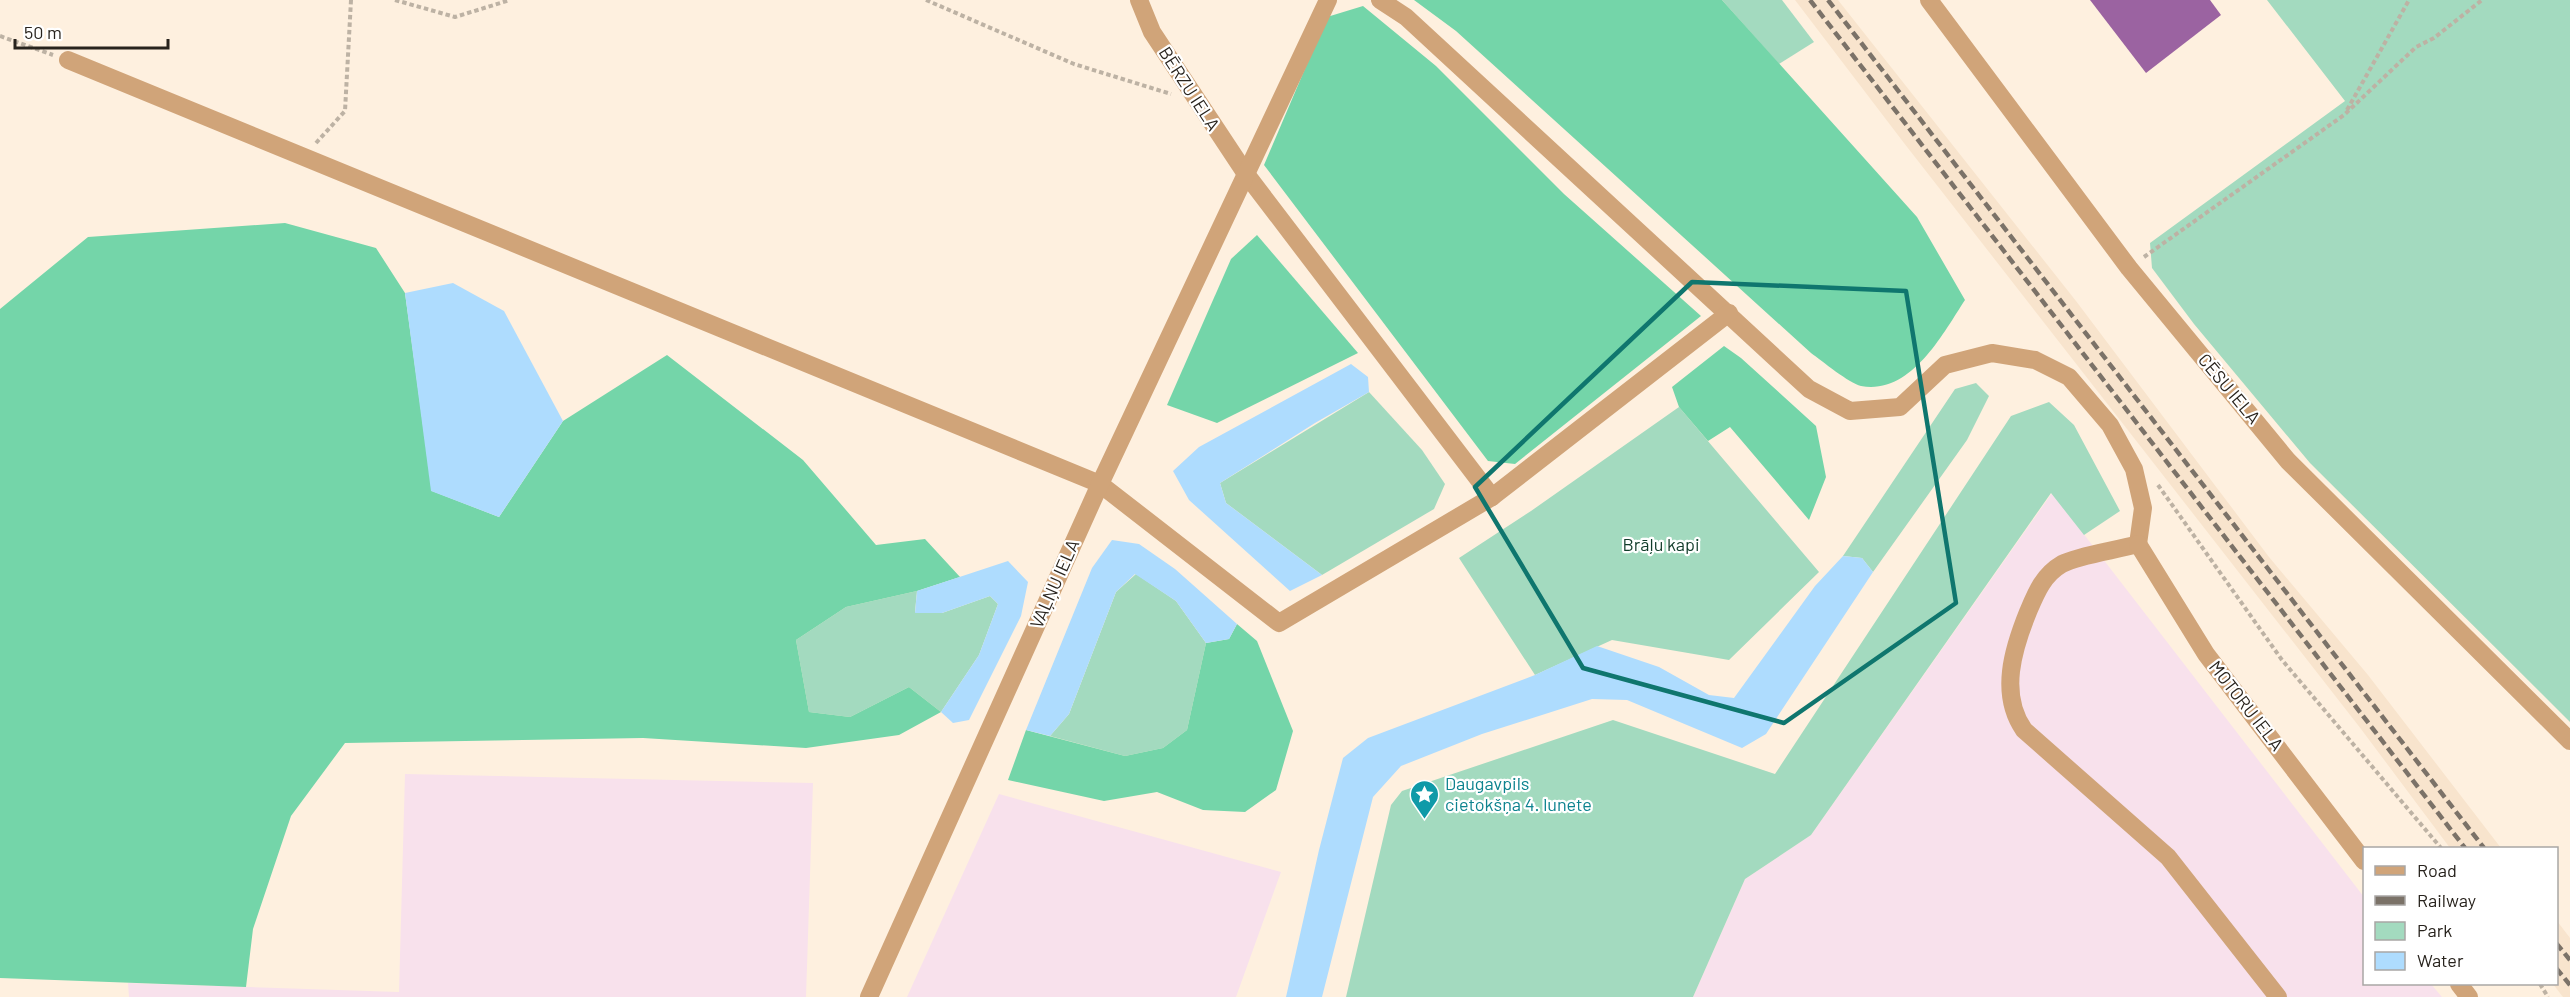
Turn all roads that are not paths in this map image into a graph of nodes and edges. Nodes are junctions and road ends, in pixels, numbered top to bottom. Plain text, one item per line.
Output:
1 (1139, 0) edge
2 (1328, 0) edge
3 (1380, 0) edge
4 (1929, 0) edge
5 (68, 60) road end
6 (1246, 174) junction
7 (1729, 313) junction
8 (1100, 483) junction
9 (1492, 497) junction
10 (2138, 544) junction
11 (2570, 741) edge
12 (2363, 860) edge
13 (2460, 985) edge
14 (869, 997) edge
15 (2278, 997) edge
16 (2469, 997) edge

1 - 6 street, BĒRZU IELA
2 - 6 street, VAĻŅU IELA
3 - 7 street
4 - 11 street, CĒSU IELA
5 - 8 street
6 - 8 street, VAĻŅU IELA
6 - 9 street, BĒRZU IELA
7 - 9 street
7 - 10 street
8 - 9 street
8 - 14 street, VAĻŅU IELA
10 - 12 street, MOTORU IELA
10 - 15 street
13 - 16 street

